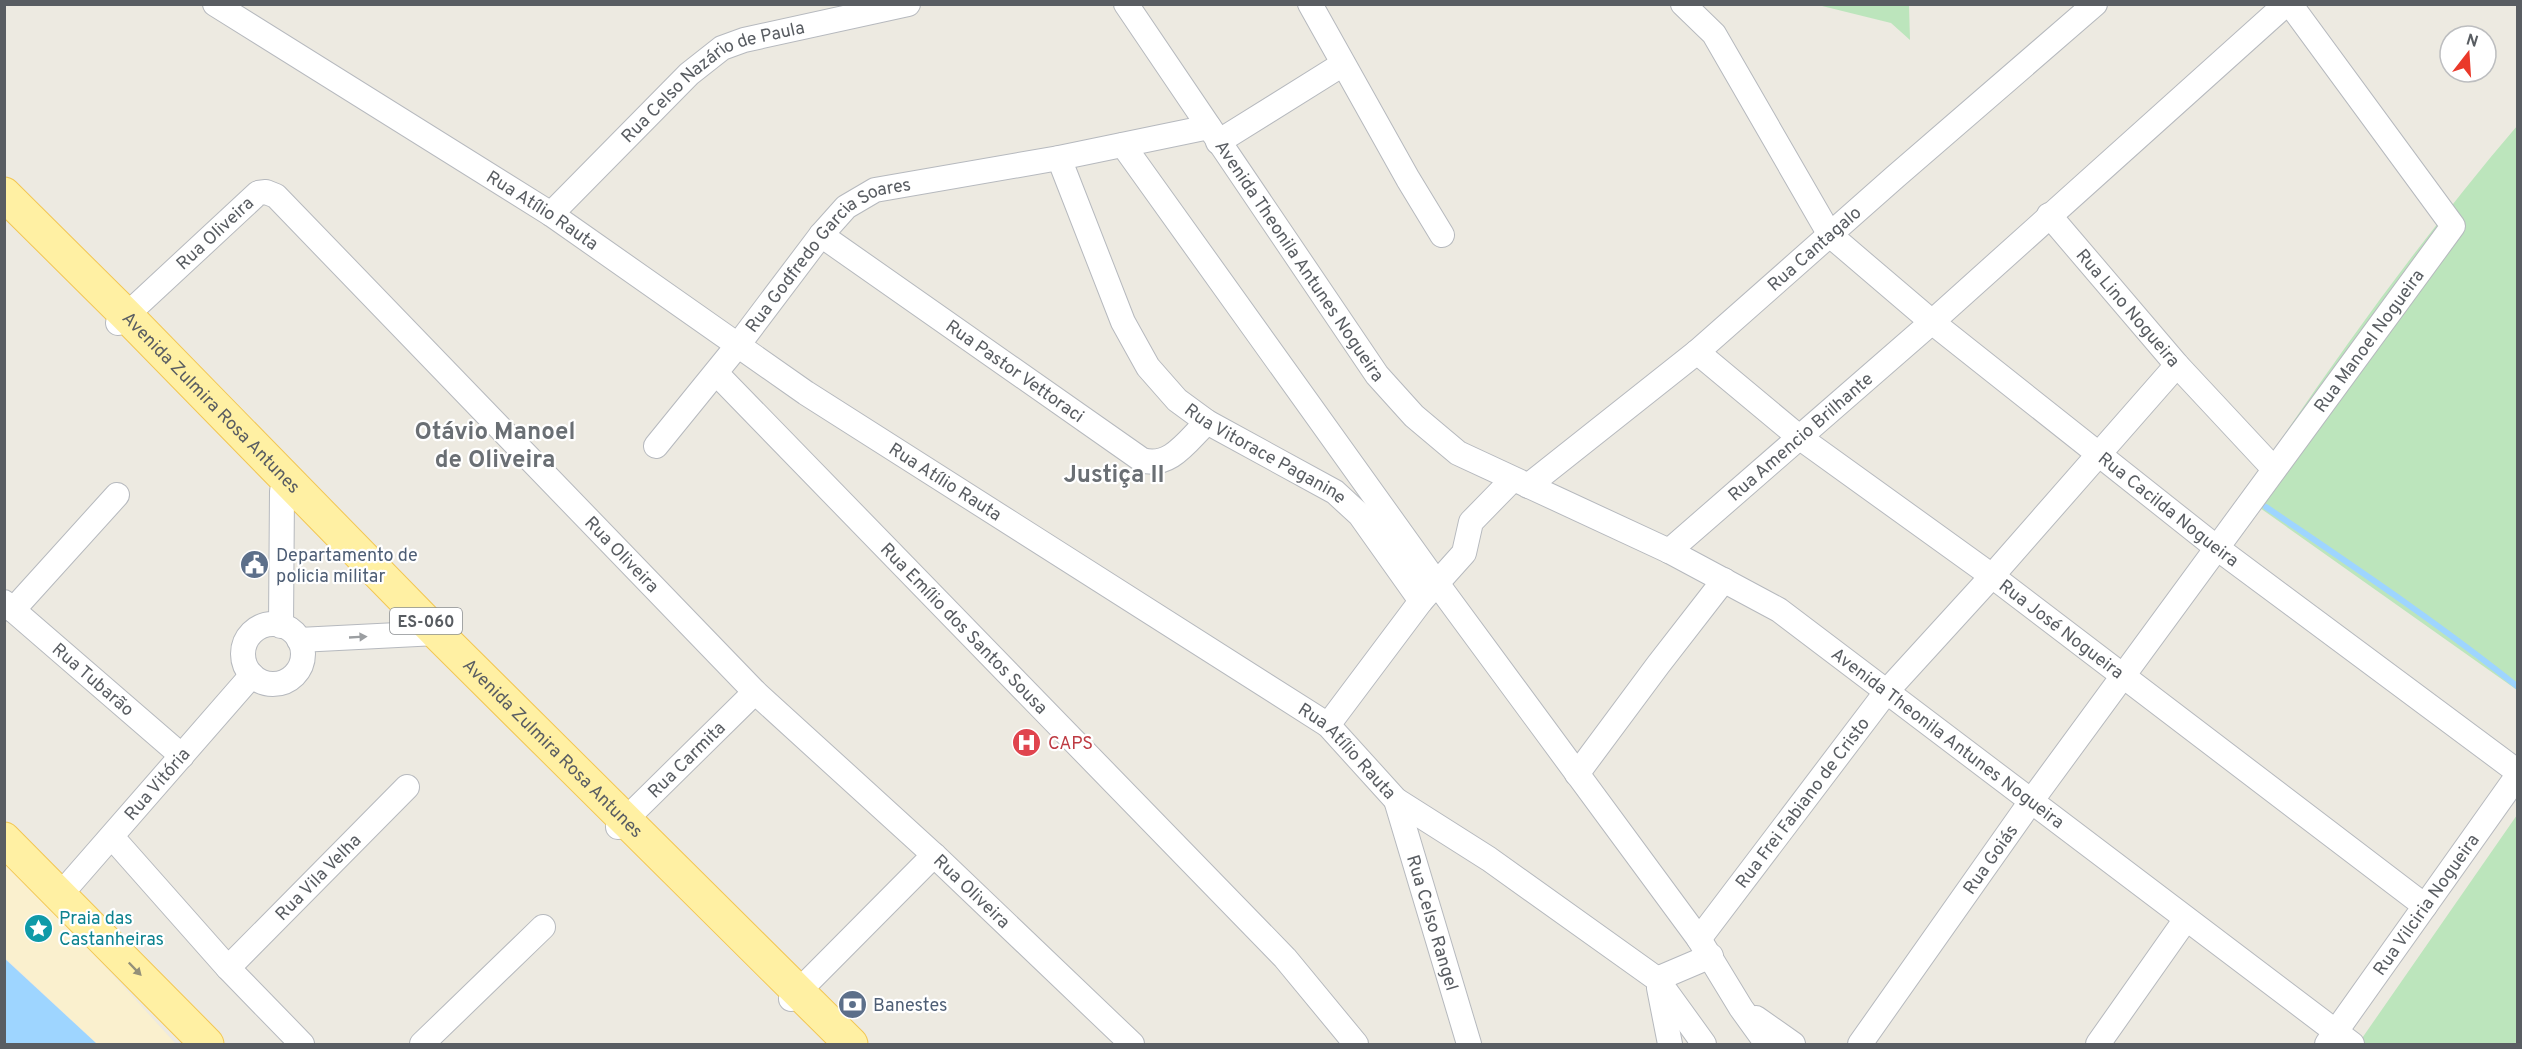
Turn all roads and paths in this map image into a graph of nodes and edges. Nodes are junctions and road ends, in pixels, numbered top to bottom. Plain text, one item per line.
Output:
1 (215, 4) edge
2 (908, 4) edge
3 (1126, 4) edge
4 (1310, 4) edge
5 (1683, 4) edge
6 (2095, 4) edge
7 (2288, 4) edge
8 (1343, 64) junction
9 (1214, 135) junction
10 (1123, 145) junction
11 (1059, 158) junction
12 (4, 194) edge
13 (4, 211) edge
14 (551, 214) junction
15 (2049, 215) junction
16 (821, 235) junction
17 (1442, 235) dead end
18 (1830, 235) junction
19 (122, 319) junction
20 (1932, 322) junction
21 (738, 345) junction
22 (1697, 352) junction
23 (2177, 365) junction
24 (716, 373) junction
25 (1206, 422) junction
26 (1799, 437) junction
27 (656, 446) dead end
28 (2100, 454) junction
29 (2274, 469) junction
30 (1520, 483) junction
31 (286, 487) junction
32 (117, 495) dead end
33 (2217, 548) junction
34 (1670, 551) junction
35 (1992, 576) junction
36 (1725, 580) junction
37 (1436, 582) junction
38 (1421, 601) junction
39 (9, 606) edge
40 (290, 633) junction
41 (430, 633) junction
42 (252, 675) junction
43 (2124, 676) junction
44 (1887, 691) junction
45 (754, 692) junction
46 (1328, 725) junction
47 (182, 756) junction
48 (2517, 773) edge
49 (1577, 774) junction
50 (407, 787) dead end
51 (1396, 800) junction
52 (2032, 800) junction
53 (622, 824) junction
54 (112, 837) junction
55 (4, 839) edge
56 (934, 855) junction
57 (61, 894) junction
58 (2426, 906) junction
59 (2186, 920) junction
60 (543, 927) dead end
61 (1705, 948) junction
62 (228, 968) junction
63 (1657, 979) junction
64 (795, 996) junction
65 (1741, 1008) junction
66 (2338, 1041) edge
67 (207, 1044) edge
68 (302, 1044) edge
69 (422, 1044) edge
70 (836, 1044) edge
71 (850, 1044) edge
72 (1131, 1044) edge
73 (1356, 1044) edge
74 (1469, 1044) edge
75 (1670, 1044) edge
76 (1704, 1044) edge
77 (1767, 1044) edge
78 (1792, 1044) edge
79 (1860, 1044) edge
80 (2098, 1044) edge

1 - 14 street, Rua Atílio Rauta
2 - 14 street, Rua Celso Nazário de Paula
3 - 9 street, Avenida Theonila Antunes Nogueira
4 - 8 street
5 - 18 street, Rua Cacilda Nogueira
6 - 18 street, Rua Cantagalo
7 - 15 street, Rua Amencio Brilhante
7 - 29 street, Rua Manoel Nogueira
8 - 9 street
8 - 17 street
9 - 10 street, Rua Godfredo Garcia Soares
9 - 30 street, Avenida Theonila Antunes Nogueira
10 - 11 street, Rua Godfredo Garcia Soares
10 - 37 street
11 - 16 street, Rua Godfredo Garcia Soares
11 - 25 street, Rua Vitorace Paganine
12 - 19 main road, Avenida Zulmira Rosa Antunes / ES-060
13 - 19 main road, Avenida Zulmira Rosa Antunes / ES-060
14 - 21 street, Rua Atílio Rauta
15 - 20 street, Rua Amencio Brilhante
15 - 23 street, Rua Lino Nogueira
16 - 21 street, Rua Godfredo Garcia Soares
16 - 25 street, Rua Pastor Vettoraci
18 - 20 street, Rua Cacilda Nogueira
18 - 22 street, Rua Cantagalo
19 - 31 main road, Avenida Zulmira Rosa Antunes / ES-060
19 - 45 street, Rua Oliveira
20 - 26 street, Rua Amencio Brilhante
20 - 28 street, Rua Cacilda Nogueira
21 - 24 street, Rua Godfredo Garcia Soares
21 - 46 street, Rua Atílio Rauta
22 - 26 street, Rua José Nogueira
22 - 30 street, Rua Cantagalo
23 - 28 street, Rua Lino Nogueira
23 - 29 street
24 - 27 street, Rua Godfredo Garcia Soares
24 - 73 street, Rua Emílio dos Santos Sousa
25 - 38 street, Rua Vitorace Paganine
26 - 34 street, Rua Amencio Brilhante
26 - 35 street, Rua José Nogueira
28 - 33 street, Rua Cacilda Nogueira
28 - 35 street, Rua Frei Fabiano de Cristo
29 - 33 street, Rua Manoel Nogueira
30 - 34 street, Avenida Theonila Antunes Nogueira
30 - 37 street
31 - 40 street
31 - 41 main road, Avenida Zulmira Rosa Antunes / ES-060
32 - 39 street
33 - 43 street, Rua Manoel Nogueira
33 - 48 street, Rua Cacilda Nogueira
34 - 36 street, Avenida Theonila Antunes Nogueira
35 - 43 street, Rua José Nogueira
35 - 44 street, Rua Frei Fabiano de Cristo
36 - 44 street, Avenida Theonila Antunes Nogueira
36 - 49 street
37 - 38 street
37 - 49 street
38 - 46 street
39 - 47 street, Rua Tubarão
40 -> 41 street
40 - 42 street
40 - 42 street
41 - 53 main road, Avenida Zulmira Rosa Antunes / ES-060
42 - 47 street, Rua Vitória
43 - 52 street, Rua Goiás
43 - 58 street, Rua José Nogueira
44 - 52 street, Avenida Theonila Antunes Nogueira
44 - 61 street, Rua Frei Fabiano de Cristo
45 - 53 street, Rua Carmita
45 - 56 street, Rua Oliveira
46 - 51 street, Rua Atílio Rauta
47 - 54 street, Rua Vitória
48 - 58 street, Rua Vilciria Nogueira
49 - 61 street
50 - 62 street, Rua Vila Velha
51 - 63 street, Rua Atílio Rauta
51 - 74 street, Rua Celso Rangel
52 - 59 street, Avenida Theonila Antunes Nogueira
52 - 79 street, Rua Goiás
53 - 64 main road, Avenida Zulmira Rosa Antunes / ES-060
54 - 57 street, Rua Vitória
54 - 62 street
55 - 57 main road
56 - 64 street
56 - 72 street, Rua Oliveira
57 -> 67 main road
58 - 66 street, Rua Vilciria Nogueira
59 - 66 street, Avenida Theonila Antunes Nogueira
59 - 80 street
60 - 69 street
61 - 63 street
61 - 65 street
62 - 68 street
63 - 75 street
63 - 76 street, Rua Atílio Rauta
64 - 70 main road, Avenida Zulmira Rosa Antunes / ES-060
64 - 71 main road, Avenida Zulmira Rosa Antunes / ES-060
65 - 77 street
65 - 78 street

